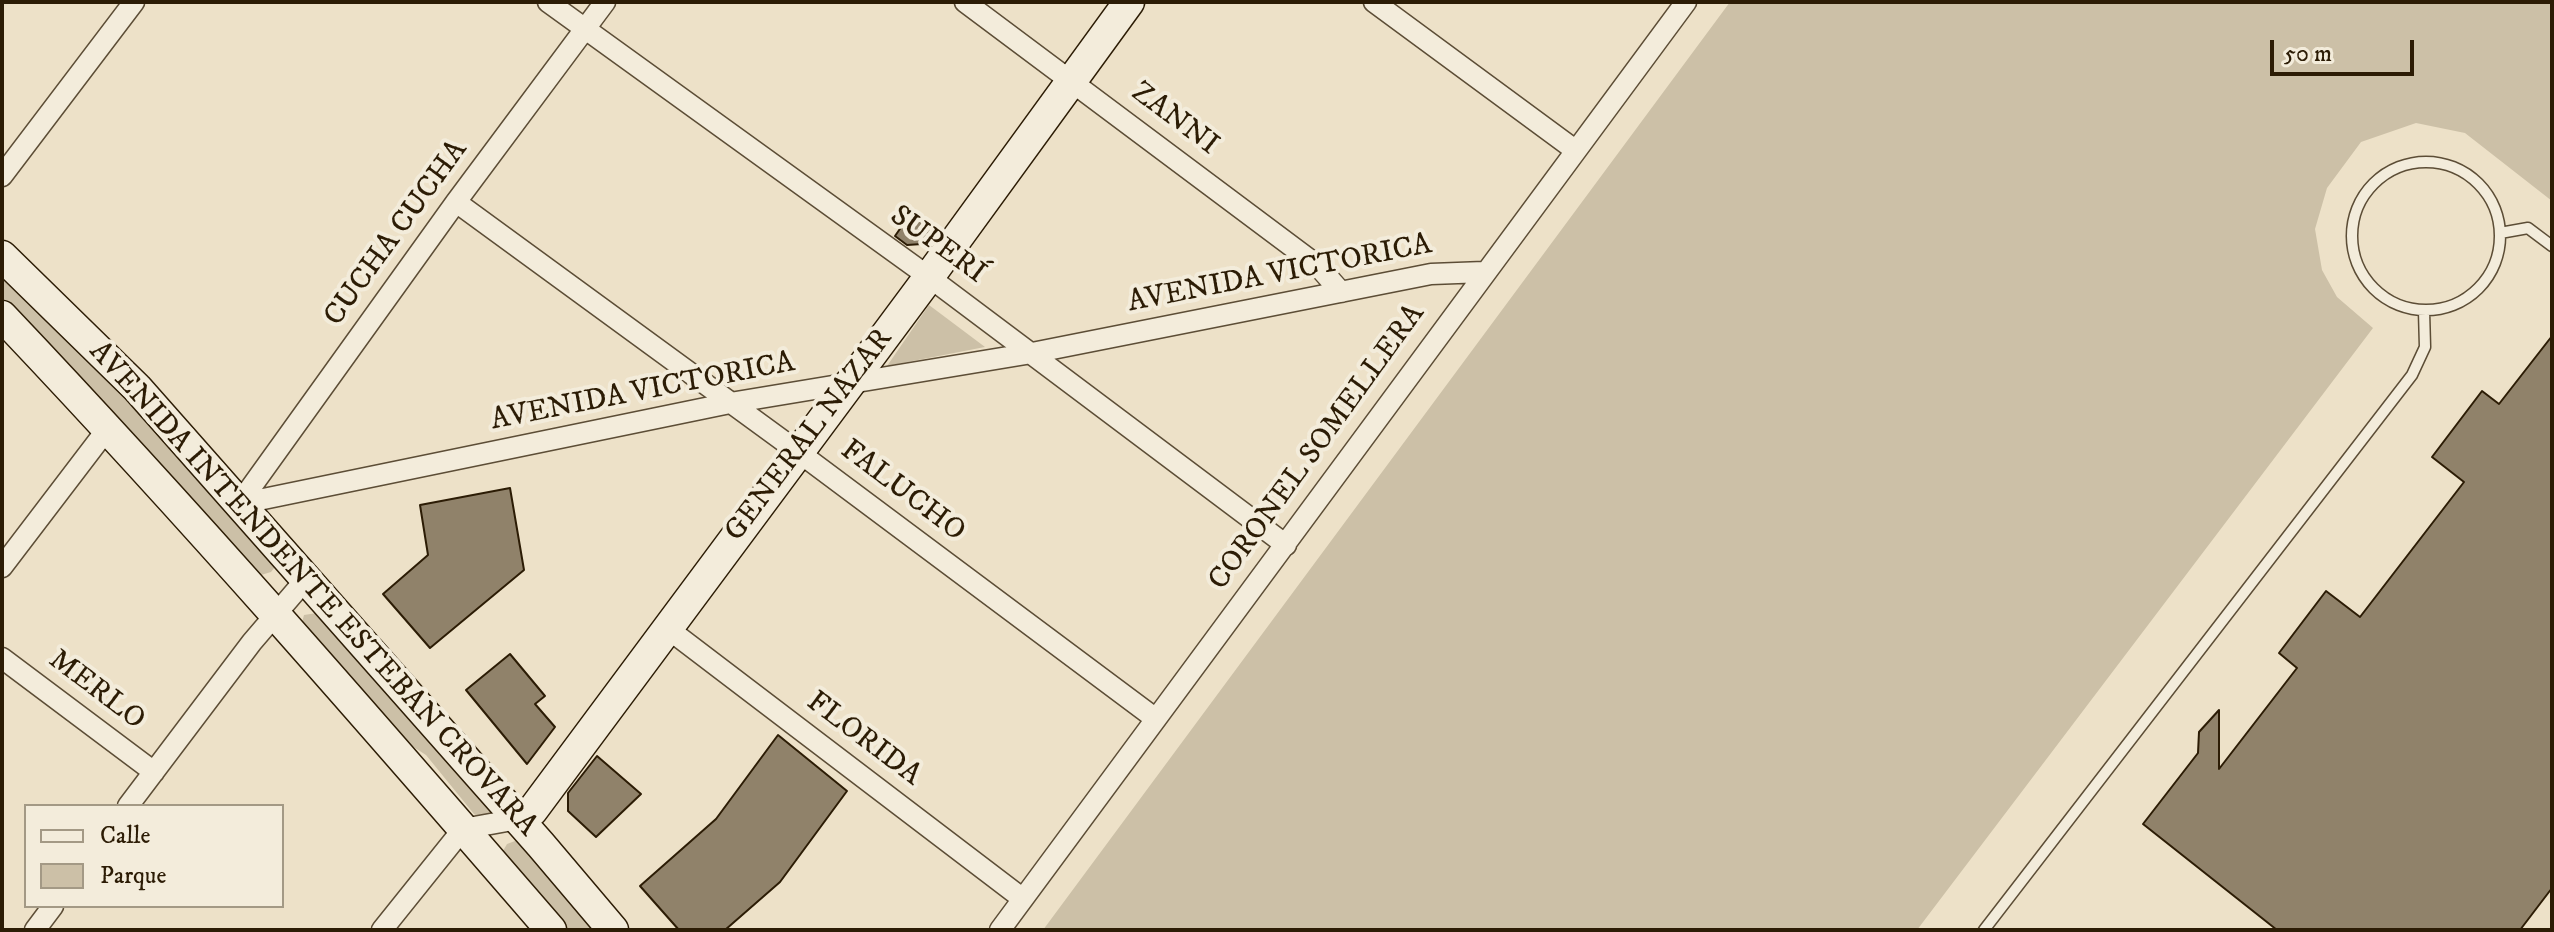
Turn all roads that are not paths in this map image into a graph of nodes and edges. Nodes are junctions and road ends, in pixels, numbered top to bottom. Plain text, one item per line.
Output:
1 (548, 2) edge
2 (605, 2) edge
3 (965, 2) edge
4 (1129, 2) edge
5 (1374, 2) edge
6 (1686, 2) edge
7 (123, 6) edge
8 (585, 29) junction
9 (1072, 80) junction
10 (1575, 150) junction
11 (2, 176) edge
12 (456, 202) junction
13 (2500, 233) junction
14 (2552, 246) edge
15 (2, 256) edge
16 (1484, 272) junction
17 (929, 277) junction
18 (1341, 292) junction
19 (2424, 311) junction
20 (2, 316) edge
21 (1032, 353) junction
22 (849, 385) junction
23 (730, 403) junction
24 (108, 428) junction
25 (797, 451) junction
26 (239, 504) junction
27 (1286, 545) junction
28 (2, 567) edge
29 (306, 579) junction
30 (275, 614) junction
31 (667, 628) junction
32 (2, 658) edge
33 (1156, 719) junction
34 (154, 772) junction
35 (130, 804) edge
36 (518, 819) junction
37 (463, 829) junction
38 (1023, 899) junction
39 (52, 908) edge
40 (35, 930) edge
41 (382, 930) edge
42 (551, 930) edge
43 (613, 930) edge
44 (1000, 930) edge
45 (1984, 930) edge

1 - 8 street, SUPERÍ
2 - 8 street, CUCHA CUCHA
3 - 9 street, ZANNI
4 - 9 main road, GENERAL NAZAR
5 - 10 street
6 - 10 street, CORONEL SOMELLERA
7 - 11 street
8 - 12 street, CUCHA CUCHA
8 - 17 street, SUPERÍ
9 - 17 main road, GENERAL NAZAR
9 - 18 street, ZANNI
10 - 16 street, CORONEL SOMELLERA
12 - 23 street, FALUCHO
12 - 26 street, CUCHA CUCHA
13 - 14 lane
13 - 19 lane
13 - 19 lane
15 - 26 main road, AVENIDA INTENDENTE ESTEBAN CROVARA
16 - 18 street, AVENIDA VICTORICA
16 - 27 street, CORONEL SOMELLERA
17 - 21 street, SUPERÍ
17 - 22 main road, GENERAL NAZAR
18 - 21 street, AVENIDA VICTORICA
19 - 45 lane
20 - 24 main road, AVENIDA INTENDENTE ESTEBAN CROVARA
21 - 22 street, AVENIDA VICTORICA
21 - 27 street, SUPERÍ
22 - 23 street, AVENIDA VICTORICA
22 - 25 main road, GENERAL NAZAR
23 - 25 street, FALUCHO
23 - 26 street, AVENIDA VICTORICA
24 - 28 street
24 - 30 main road, AVENIDA INTENDENTE ESTEBAN CROVARA
25 - 31 main road, GENERAL NAZAR
25 - 33 street, FALUCHO
26 - 29 main road, AVENIDA INTENDENTE ESTEBAN CROVARA
27 - 33 street, CORONEL SOMELLERA
29 - 30 street
29 - 36 main road, AVENIDA INTENDENTE ESTEBAN CROVARA
30 - 34 street
30 - 37 main road, AVENIDA INTENDENTE ESTEBAN CROVARA
31 - 36 main road, GENERAL NAZAR
31 - 38 street, FLORIDA
32 - 34 street, MERLO
33 - 38 street, CORONEL SOMELLERA
34 - 35 street
36 - 37 street
36 - 43 main road, AVENIDA INTENDENTE ESTEBAN CROVARA
37 - 41 street
37 - 42 main road, AVENIDA INTENDENTE ESTEBAN CROVARA
38 - 44 street, CORONEL SOMELLERA
39 - 40 street

